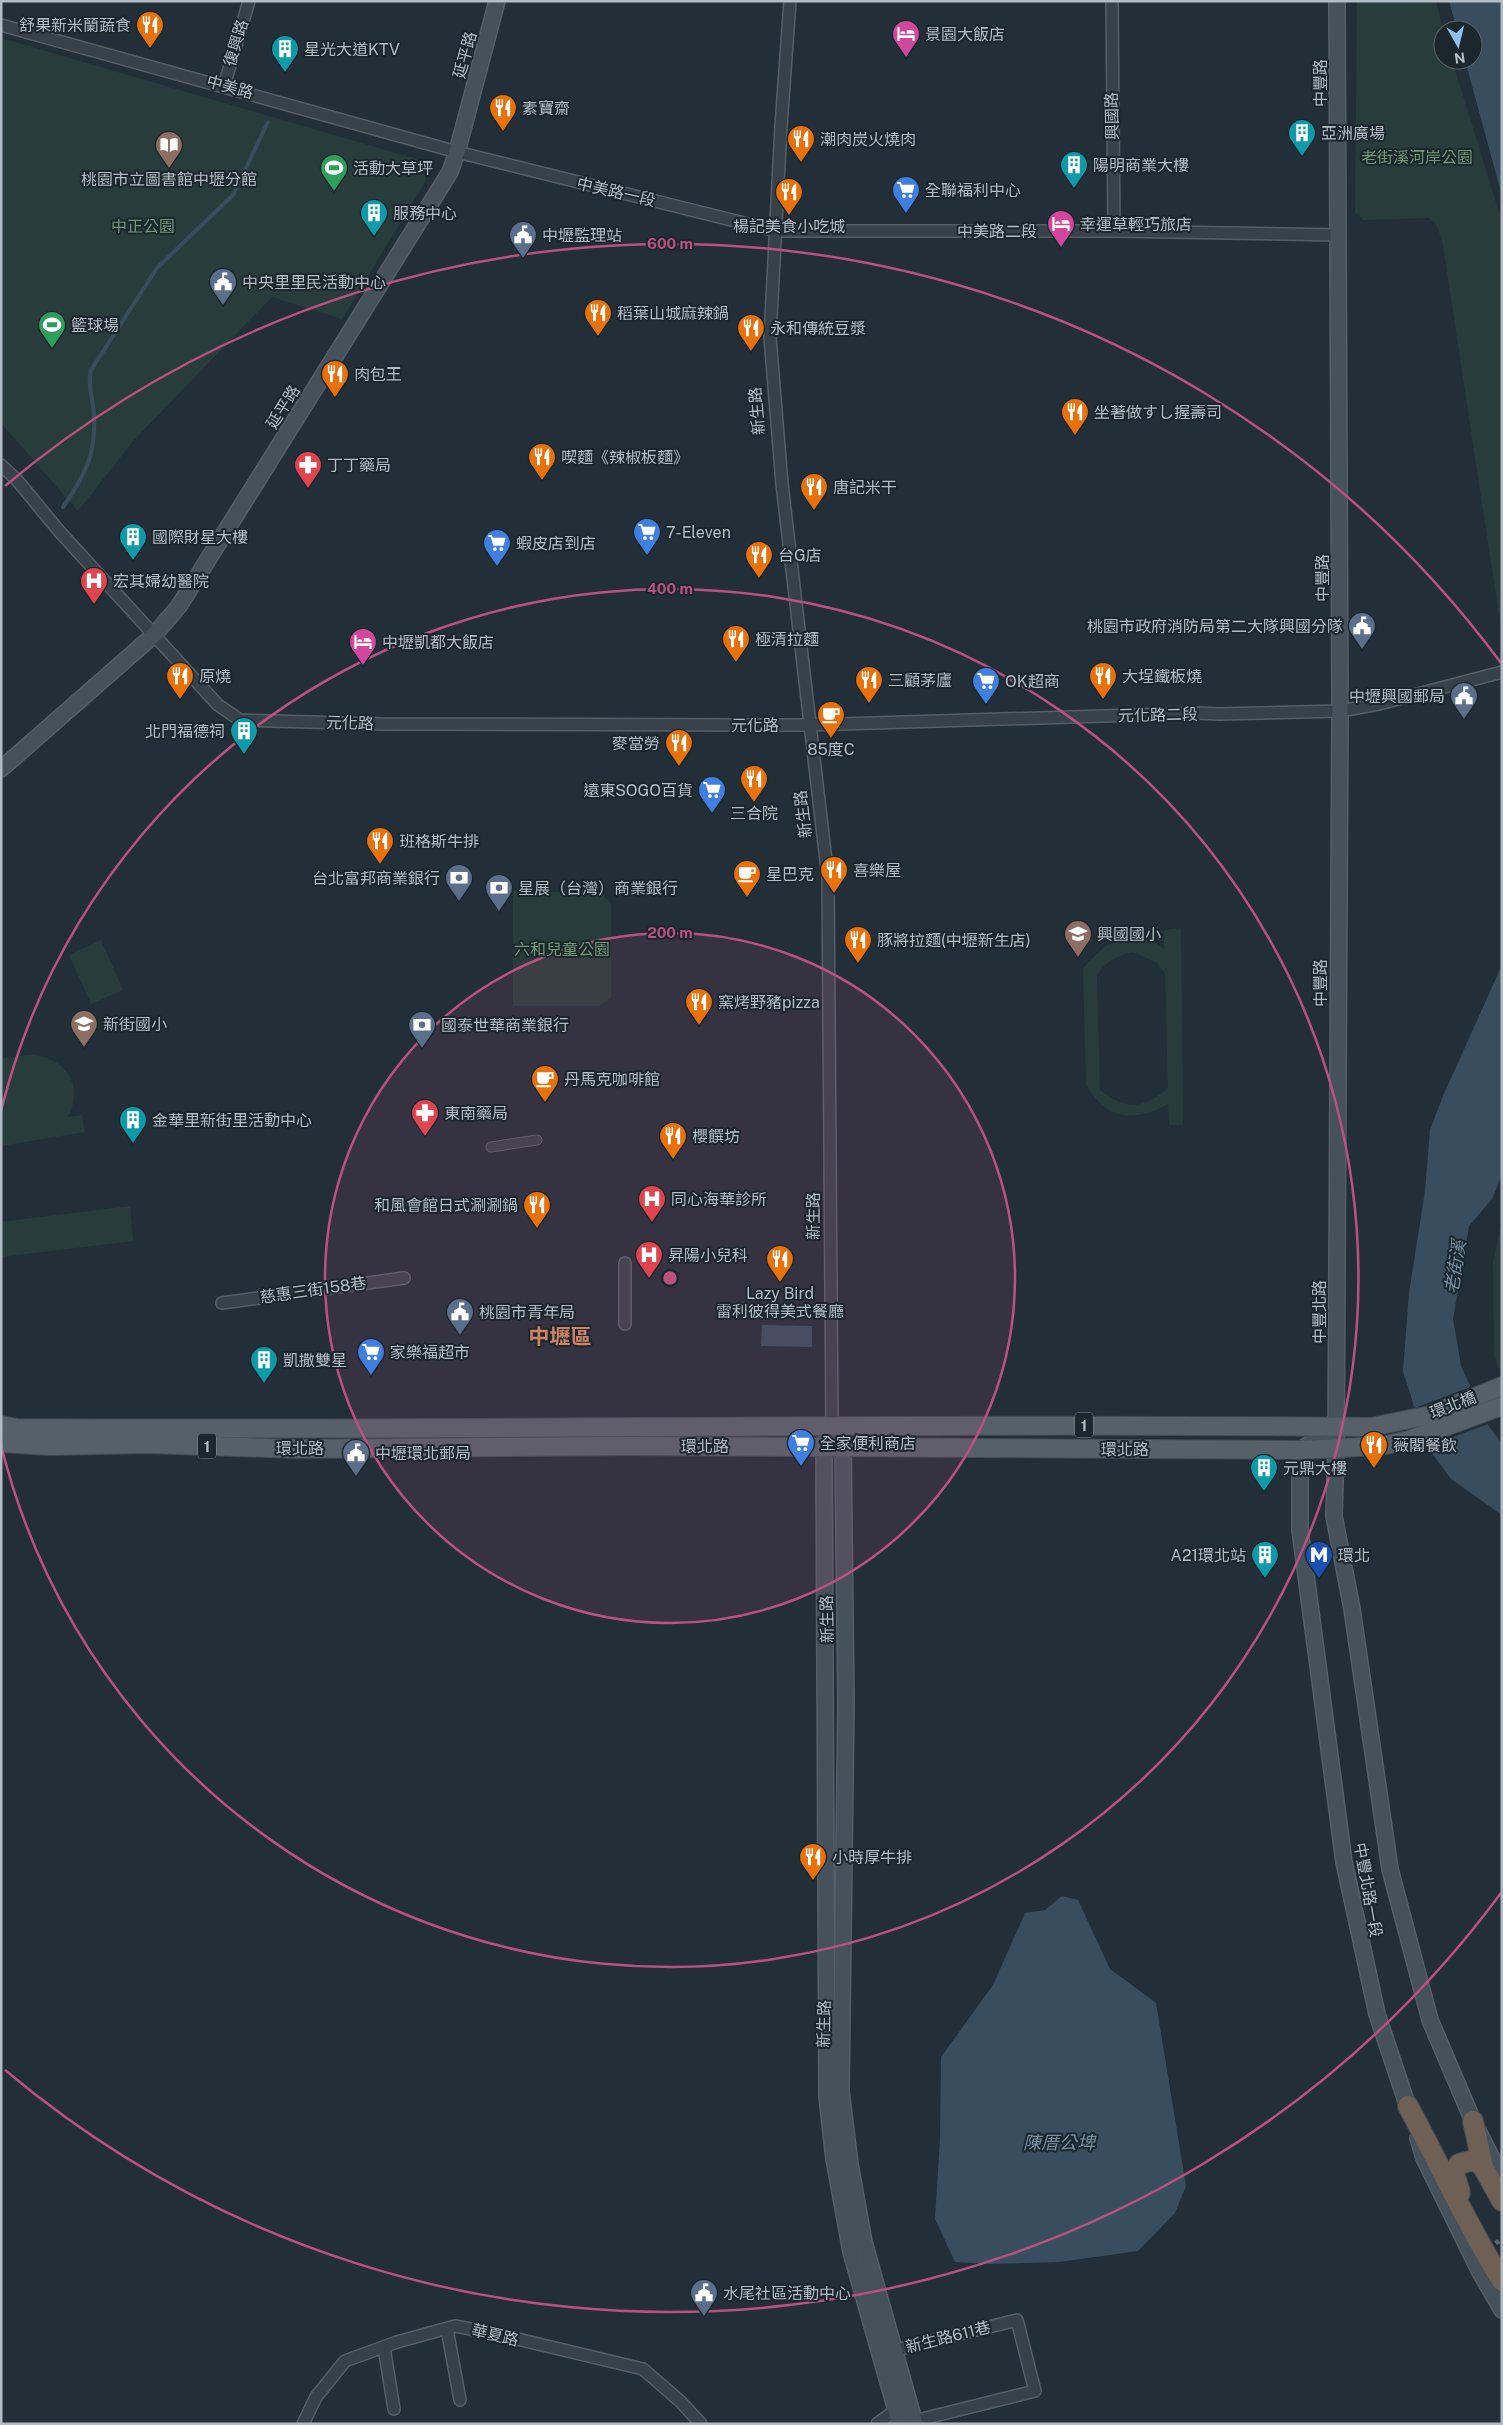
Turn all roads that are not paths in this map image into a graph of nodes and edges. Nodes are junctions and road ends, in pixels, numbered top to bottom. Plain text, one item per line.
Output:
1 (249, 1) edge
2 (497, 1) edge
3 (790, 1) edge
4 (1112, 1) edge
5 (1337, 1) edge
6 (1, 25) edge
7 (224, 86) junction
8 (457, 152) junction
9 (776, 231) junction
10 (1114, 231) junction
11 (1338, 235) junction
12 (1, 465) edge
13 (154, 634) junction
14 (1502, 672) edge
15 (1340, 710) junction
16 (810, 725) junction
17 (1, 770) edge
18 (537, 1140) dead end
19 (491, 1147) dead end
20 (1338, 1155) joint
21 (625, 1263) dead end
22 (404, 1278) dead end
23 (222, 1303) dead end
24 (624, 1324) dead end
25 (1502, 1386) edge
26 (1502, 1406) edge
27 (1403, 1422) joint
28 (1, 1425) edge
29 (832, 1425) junction
30 (627, 1426) junction
31 (412, 1427) junction
32 (1336, 1427) junction
33 (1409, 1440) joint
34 (1, 1443) edge
35 (627, 1446) junction
36 (412, 1447) junction
37 (824, 1447) junction
38 (842, 1447) junction
39 (1336, 1448) junction
40 (1300, 1450) junction
41 (1408, 2106) junction
42 (1473, 2121) junction
43 (1483, 2167) junction
44 (1502, 2178) edge
45 (1502, 2201) edge
46 (1486, 2256) junction
47 (1502, 2281) edge
48 (1502, 2310) edge
49 (447, 2329) junction
50 (384, 2347) junction
51 (894, 2350) junction
52 (879, 2355) junction
53 (460, 2400) dead end
54 (394, 2408) dead end
55 (906, 2420) edge
56 (303, 2424) edge
57 (701, 2424) edge
58 (877, 2424) edge

1 - 7 street, 復興路
2 - 8 main road, 延平路
3 - 9 street, 新生路
4 - 10 street, 興國路
5 - 11 main road, 中豐路
6 - 7 street, 中美路
7 - 8 street, 中美路
8 - 9 street, 中美路一段
8 - 13 main road, 延平路
9 - 10 street, 中美路二段
9 - 16 street, 新生路
10 - 11 street, 中美路二段
11 - 15 main road, 中豐路
12 - 13 street, 元化路
13 - 16 street, 元化路
13 - 17 main road, 延平路
14 - 15 street, 元化路二段
15 - 16 street, 元化路二段
15 - 20 main road, 中豐路
16 - 29 street, 新生路
18 - 19 street
20 - 32 main road, 中豐北路
21 - 24 street
22 - 23 street, 慈惠三街158巷
25 - 27 main road, 環北橋 / 1
26 - 33 main road, 環北橋 / 1
27 - 32 main road, 環北路 / 1
28 - 31 main road, 環北路 / 1
29 - 30 main road, 環北路 / 1
29 - 32 main road, 環北路 / 1
29 - 37 main road
29 - 38 main road, 新生路
30 - 31 main road, 環北路 / 1
30 - 35 street
31 - 36 street
32 - 39 main road, 中豐北路一段
32 - 40 main road
33 - 39 main road, 環北路 / 1
34 - 36 main road, 環北路 / 1
35 - 36 main road, 環北路 / 1
35 - 37 main road, 環北路 / 1
37 - 38 main road, 環北路 / 1
37 - 52 main road
38 - 40 main road, 環北路 / 1
38 - 51 main road, 新生路
39 - 40 main road, 環北路 / 1
39 - 42 main road, 中豐北路一段
40 - 41 main road, 中豐北路一段
41 - 46 highway
41 - 48 main road, 中豐北路一段
42 - 43 highway
42 - 44 main road, 中豐北路一段
43 - 45 highway
43 - 46 highway
46 - 47 highway
49 - 50 street, 華夏路
49 - 53 street
49 - 57 street, 華夏路
50 - 54 street
50 - 56 street, 華夏路
51 - 52 street, 新生路611巷
51 - 55 main road, 新生路
51 - 55 street, 新生路611巷
52 - 55 main road
55 - 58 street

